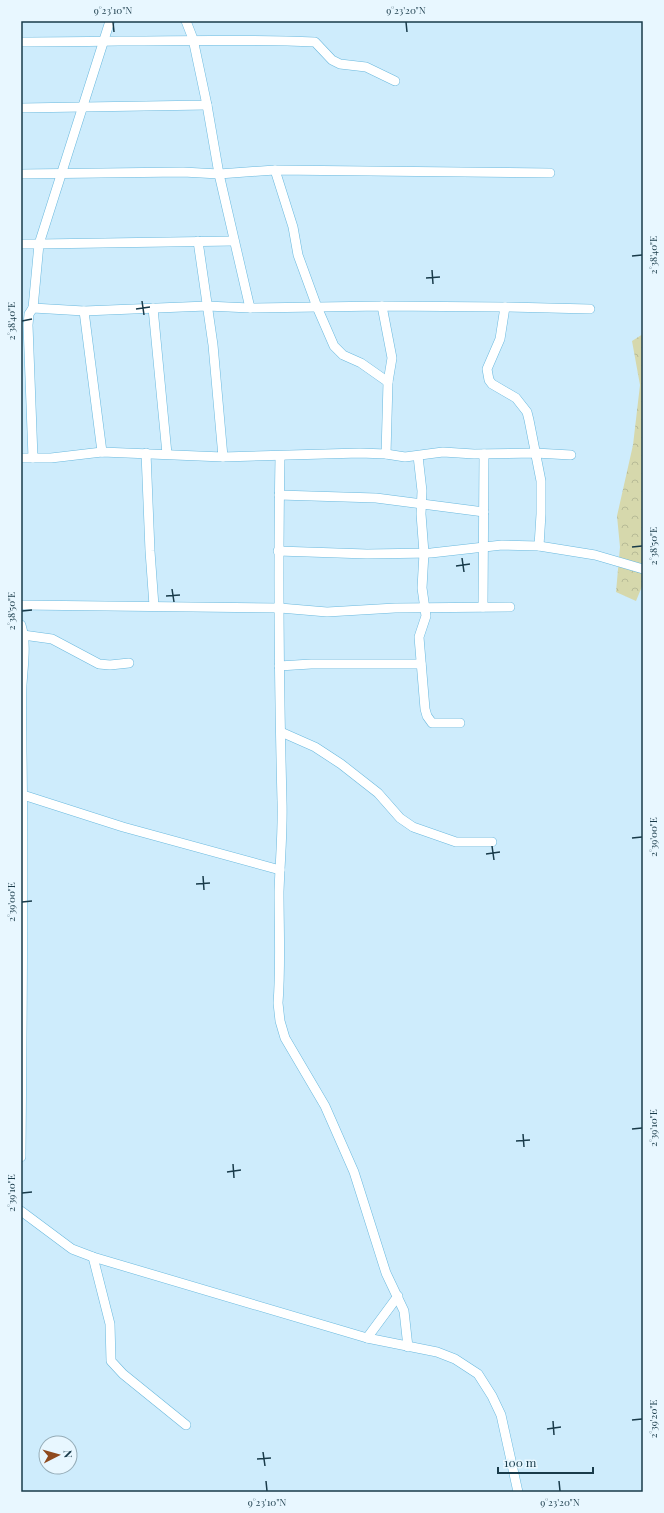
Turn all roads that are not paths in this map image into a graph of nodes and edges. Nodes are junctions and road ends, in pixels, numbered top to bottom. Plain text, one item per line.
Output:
1 (110, 21) edge
2 (186, 21) edge
3 (193, 39) junction
4 (21, 42) edge
5 (104, 42) junction
6 (395, 81) dead end
7 (207, 105) junction
8 (83, 107) junction
9 (21, 108) edge
10 (275, 170) junction
11 (550, 173) dead end
12 (21, 174) edge
13 (62, 174) junction
14 (219, 174) junction
15 (198, 241) junction
16 (234, 241) junction
17 (21, 244) edge
18 (39, 244) junction
19 (207, 306) junction
20 (382, 306) junction
21 (504, 307) junction
22 (33, 308) junction
23 (153, 308) junction
24 (250, 308) junction
25 (317, 308) junction
26 (590, 309) dead end
27 (84, 311) junction
28 (388, 382) junction
29 (102, 452) junction
30 (146, 453) junction
31 (535, 453) junction
32 (167, 454) junction
33 (386, 454) junction
34 (484, 454) junction
35 (571, 455) dead end
36 (418, 456) junction
37 (280, 457) junction
38 (21, 458) edge
39 (33, 458) junction
40 (223, 458) junction
41 (279, 495) junction
42 (421, 504) junction
43 (484, 512) junction
44 (539, 546) junction
45 (484, 547) junction
46 (278, 551) junction
47 (424, 553) junction
48 (643, 569) edge
49 (21, 605) edge
50 (154, 606) junction
51 (483, 607) junction
52 (510, 607) dead end
53 (280, 608) junction
54 (425, 608) junction
55 (21, 625) edge
56 (22, 635) junction
57 (129, 663) dead end
58 (421, 664) junction
59 (279, 666) junction
60 (460, 723) dead end
61 (281, 732) junction
62 (23, 795) junction
63 (22, 841) edge
64 (492, 842) dead end
65 (280, 870) junction
66 (22, 964) edge
67 (21, 1157) edge
68 (21, 1211) edge
69 (93, 1257) junction
70 (398, 1296) junction
71 (367, 1338) junction
72 (408, 1347) junction
73 (186, 1424) dead end
74 (518, 1492) edge

1 - 5 street
2 - 3 street
3 - 5 street
3 - 6 street
3 - 7 street
4 - 5 street
5 - 8 street
7 - 8 street
7 - 14 street
8 - 9 street
8 - 13 street
10 - 11 street
10 - 14 street
10 - 25 street
12 - 13 street
13 - 14 street
13 - 18 street
14 - 16 street
15 - 16 street
15 - 18 street
15 - 19 street
16 - 24 street
17 - 18 street
18 - 22 street
19 - 23 street
19 - 24 street
19 - 40 street
20 - 21 street
20 - 25 street
20 - 28 street
21 - 26 street
21 - 31 street
22 - 27 street
22 - 39 street
23 - 27 street
23 - 32 street
24 - 25 street
25 - 28 street
27 - 29 street
28 - 33 street
29 - 30 street
29 - 39 street
30 - 32 street
30 - 50 street
31 - 34 street
31 - 35 street
31 - 44 street
32 - 40 street
33 - 36 street
33 - 37 street
34 - 36 street
34 - 43 street
36 - 42 street
37 - 40 street
37 - 41 street
38 - 39 street
41 - 42 street
41 - 46 street
42 - 43 street
42 - 47 street
43 - 45 street
44 - 45 street
44 - 48 street
45 - 47 street
45 - 51 street
46 - 47 street
46 - 53 street
47 - 54 street
49 - 50 street
50 - 53 street
51 - 52 street
51 - 54 street
53 - 54 street
53 - 59 street
54 - 58 street
55 - 56 street
56 - 57 street
56 - 62 street
58 - 59 street
58 - 60 street
59 - 61 street
61 - 64 street
61 - 65 street
62 - 63 street
62 - 65 street
63 - 66 street
65 - 70 street
66 - 67 street
68 - 69 street
69 - 71 street
69 - 73 street
70 - 71 street
70 - 72 street
71 - 72 street
72 - 74 street

